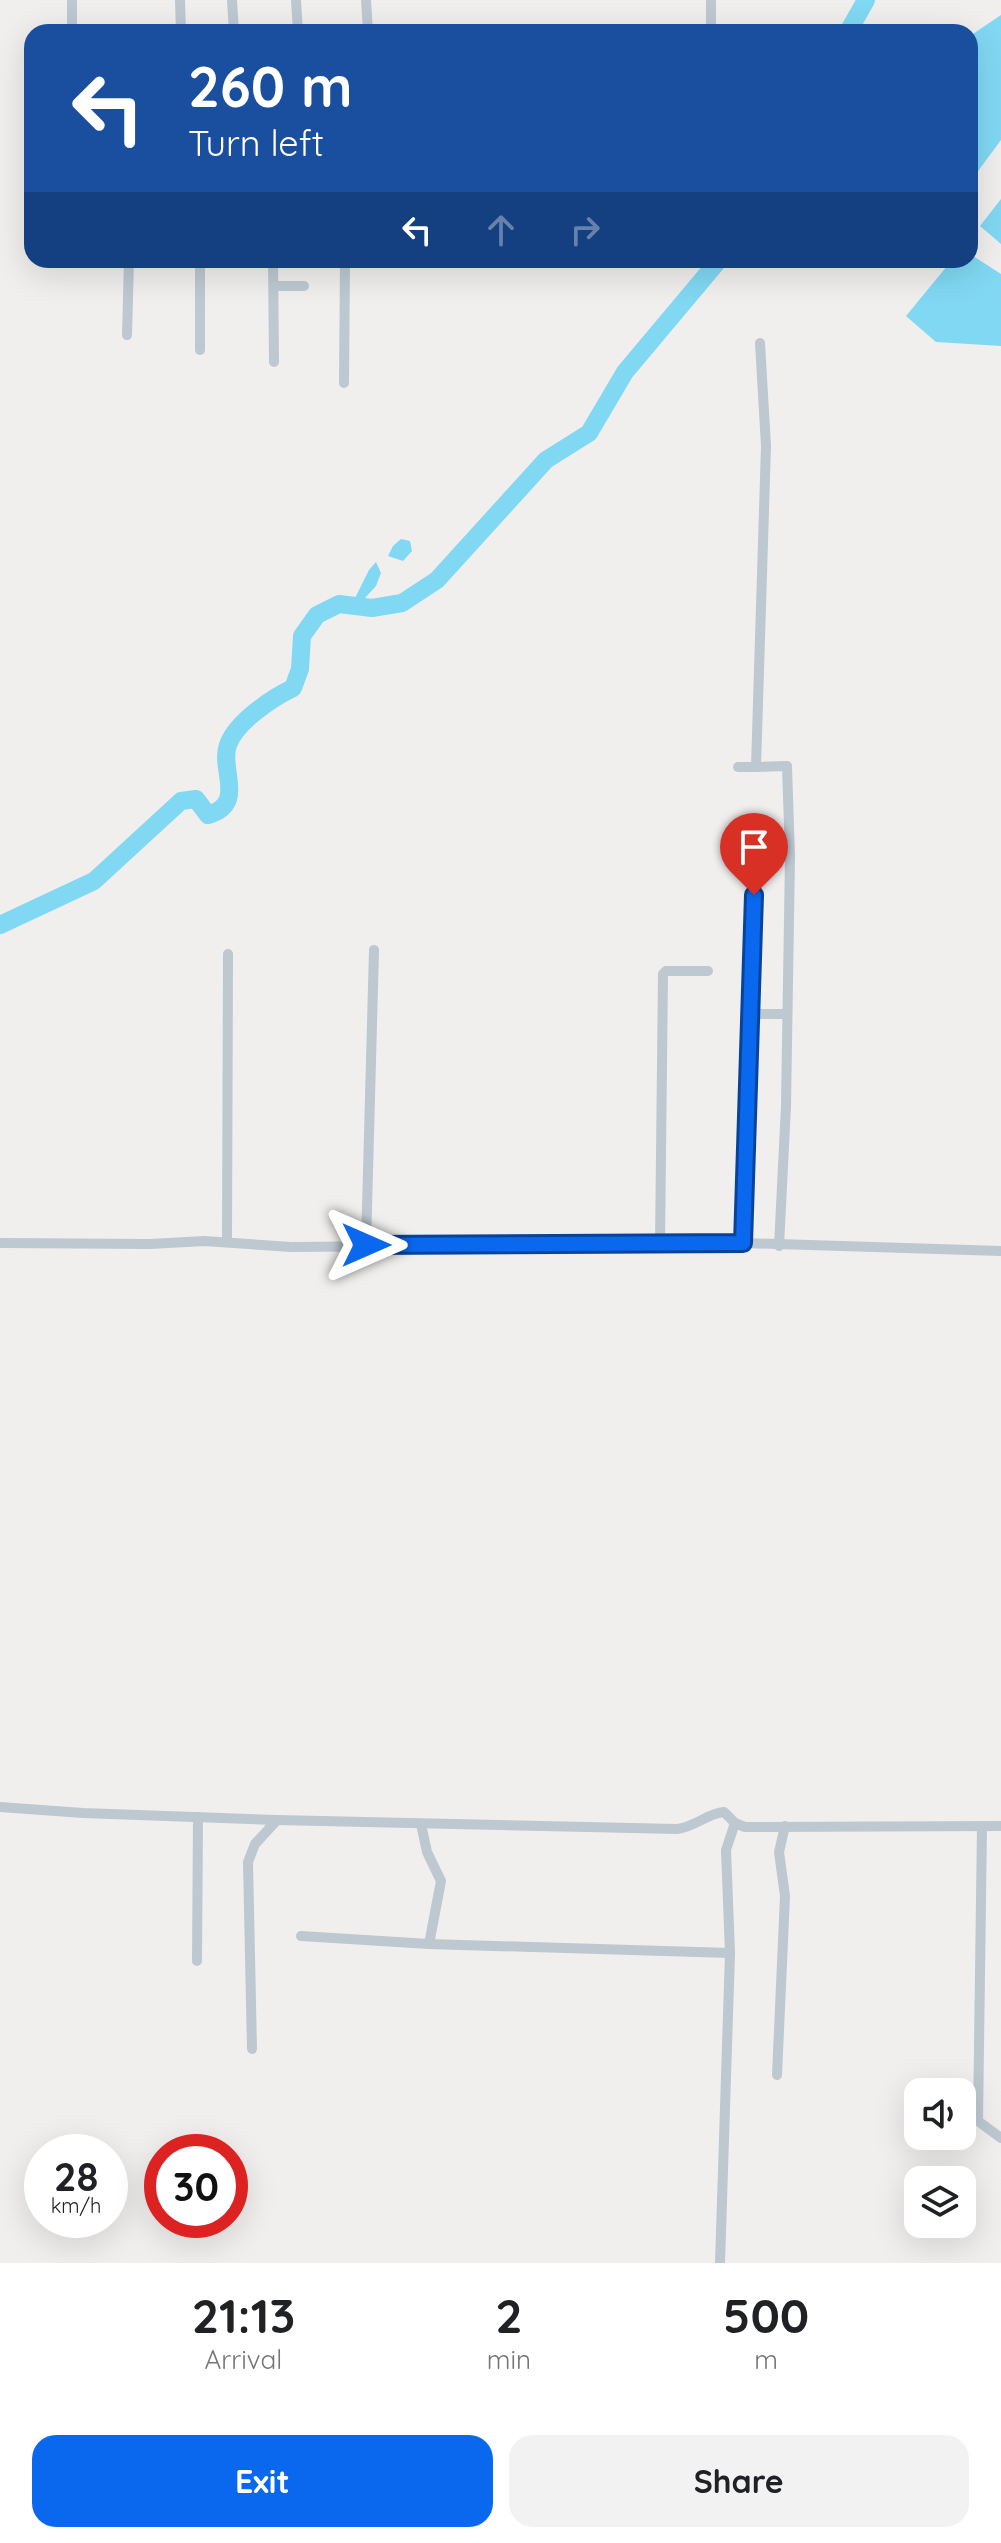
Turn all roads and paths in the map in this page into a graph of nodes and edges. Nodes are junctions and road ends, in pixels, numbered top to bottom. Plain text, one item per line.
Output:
1 (72, 0) edge
2 (180, 0) edge
3 (232, 0) edge
4 (296, 0) edge
5 (366, 0) edge
6 (711, 0) edge
7 (72, 24) edge
8 (181, 24) edge
9 (234, 24) edge
10 (298, 24) edge
11 (368, 24) edge
12 (711, 24) edge
13 (129, 268) edge
14 (200, 268) edge
15 (273, 268) edge
16 (345, 268) edge
17 (274, 286) junction
18 (304, 286) dead end
19 (127, 335) dead end
20 (760, 343) dead end
21 (200, 350) dead end
22 (274, 362) dead end
23 (344, 383) dead end
24 (738, 767) dead end
25 (756, 767) junction
26 (755, 842) dead end
27 (374, 950) dead end
28 (228, 954) dead end
29 (708, 971) dead end
30 (751, 1014) junction
31 (786, 1014) junction
32 (227, 1241) junction
33 (0, 1243) edge
34 (743, 1243) junction
35 (660, 1244) junction
36 (366, 1245) junction
37 (779, 1246) junction
38 (1001, 1251) edge
39 (0, 1807) edge
40 (198, 1817) junction
41 (277, 1820) junction
42 (735, 1823) junction
43 (421, 1824) junction
44 (785, 1826) junction
45 (982, 1826) junction
46 (1001, 1826) edge
47 (301, 1936) dead end
48 (429, 1944) junction
49 (730, 1953) junction
50 (197, 1961) dead end
51 (252, 2049) dead end
52 (777, 2075) dead end
53 (1001, 2138) edge
54 (720, 2263) edge

1 - 7 street
2 - 8 street
3 - 9 street
4 - 10 street
5 - 11 street
6 - 12 street
13 - 19 street
14 - 21 street
15 - 17 street
16 - 23 street
17 - 18 street
17 - 22 street
20 - 25 street
24 - 25 street
25 - 31 street
26 - 30 street
27 - 36 street
28 - 32 street
29 - 35 street
30 - 31 street
30 - 34 street
31 - 37 street
32 - 33 street
32 - 36 street
34 - 35 street
34 - 37 street
35 - 36 street
37 - 38 street
39 - 40 street
40 - 41 street
40 - 50 street
41 - 43 street
41 - 51 street
42 - 43 street
42 - 44 street
42 - 49 street
43 - 48 street
44 - 45 street
44 - 52 street
45 - 46 street
45 - 53 street
47 - 48 street
48 - 49 street
49 - 54 street

